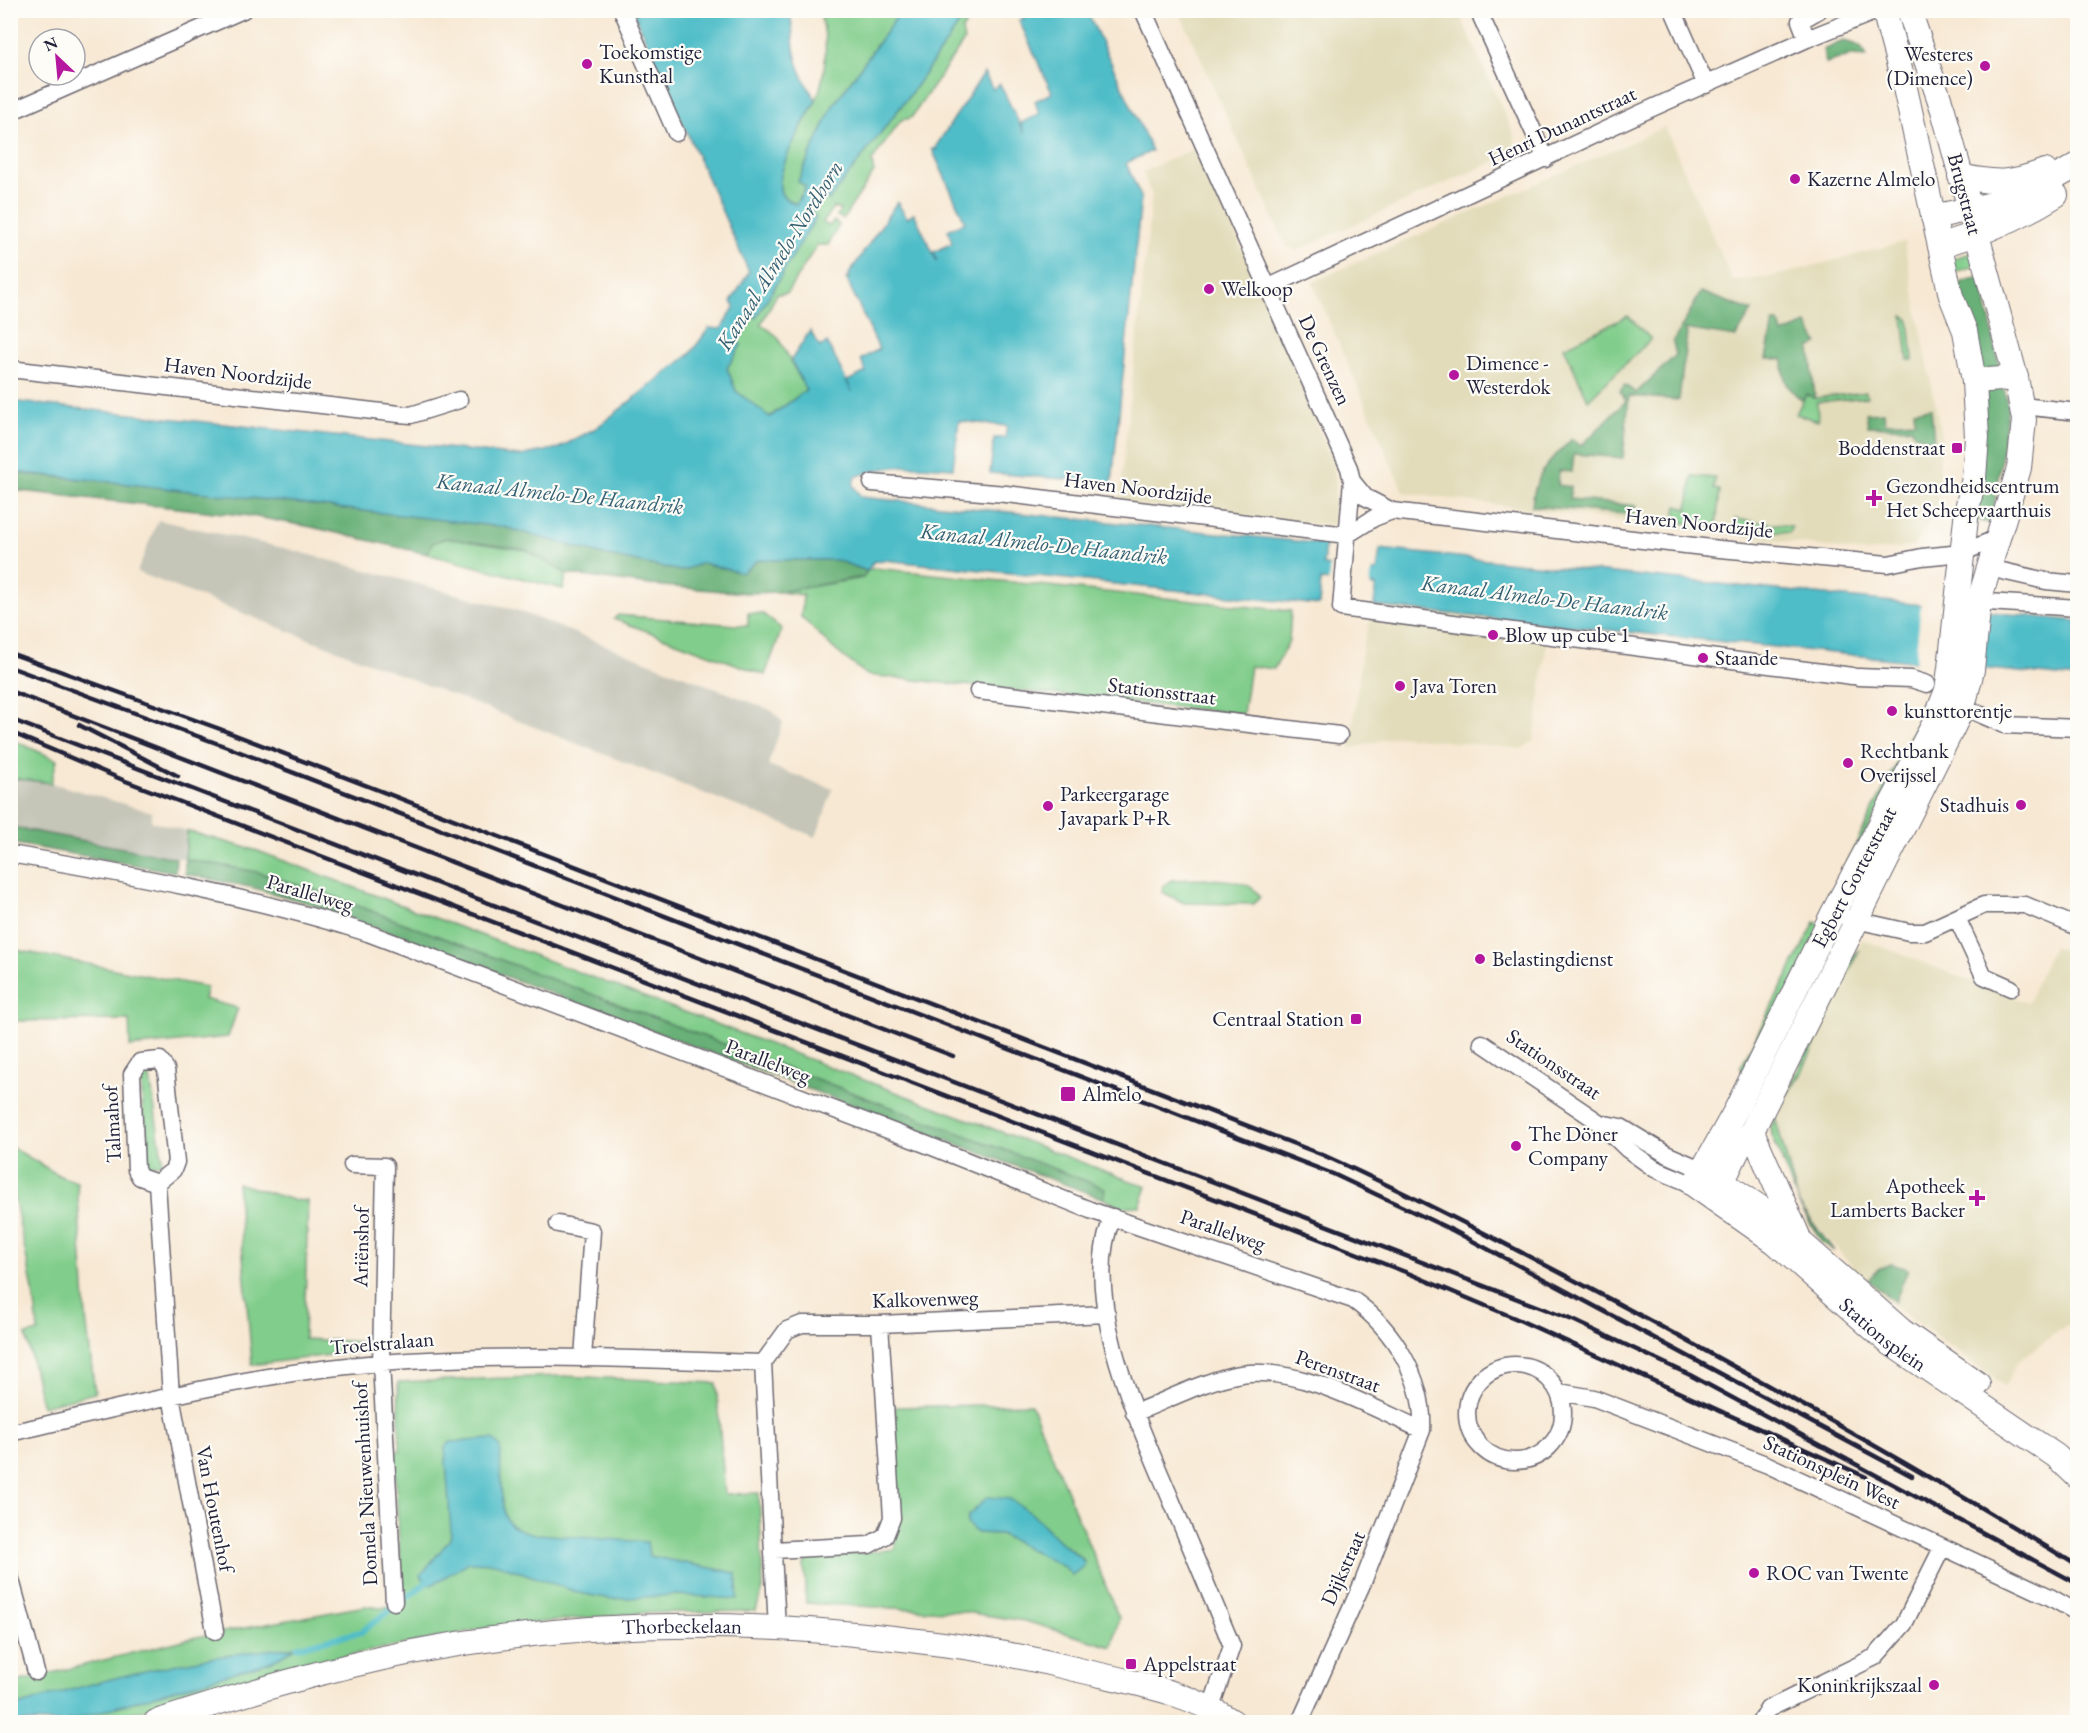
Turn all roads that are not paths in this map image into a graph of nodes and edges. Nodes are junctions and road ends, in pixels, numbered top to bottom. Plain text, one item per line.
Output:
1 (243, 10) edge
2 (622, 10) edge
3 (1143, 10) edge
4 (1478, 10) edge
5 (1673, 10) edge
6 (1819, 10) edge
7 (1878, 10) edge
8 (1884, 10) edge
9 (1909, 10) edge
10 (223, 15) edge
11 (1808, 39) junction
12 (1706, 85) junction
13 (10, 112) edge
14 (676, 133) dead end
15 (2078, 158) edge
16 (1546, 159) junction
17 (2078, 165) edge
18 (1960, 176) junction
19 (2078, 180) edge
20 (1970, 209) junction
21 (1933, 217) junction
22 (1976, 235) junction
23 (1940, 244) junction
24 (1267, 288) junction
25 (10, 369) edge
26 (2016, 378) junction
27 (1974, 381) junction
28 (459, 400) dead end
29 (2022, 406) junction
30 (2078, 412) edge
31 (1352, 482) junction
32 (872, 483) dead end
33 (1392, 511) junction
34 (1347, 535) junction
35 (1997, 537) junction
36 (1962, 553) junction
37 (1989, 568) junction
38 (2078, 584) edge
39 (1976, 602) junction
40 (2078, 608) edge
41 (1927, 684) dead end
42 (978, 691) dead end
43 (1977, 713) dead end
44 (2078, 728) edge
45 (1339, 735) dead end
46 (10, 854) edge
47 (1843, 917) junction
48 (1957, 918) junction
49 (2078, 927) edge
50 (2011, 988) dead end
51 (1482, 1043) dead end
52 (1752, 1131) junction
53 (352, 1165) dead end
54 (157, 1184) junction
55 (1708, 1184) junction
56 (1113, 1217) junction
57 (558, 1224) dead end
58 (1800, 1241) junction
59 (1107, 1314) junction
60 (880, 1324) junction
61 (583, 1358) junction
62 (381, 1363) junction
63 (763, 1363) junction
64 (1559, 1392) junction
65 (171, 1396) junction
66 (1134, 1413) junction
67 (1422, 1430) junction
68 (10, 1433) edge
69 (2078, 1454) edge
70 (2078, 1477) edge
71 (1942, 1548) junction
72 (774, 1550) junction
73 (10, 1576) edge
74 (394, 1602) dead end
75 (2078, 1613) edge
76 (777, 1629) junction
77 (214, 1630) dead end
78 (36, 1672) dead end
79 (1211, 1707) junction
80 (156, 1722) edge
81 (1233, 1722) edge
82 (1300, 1722) edge
83 (1760, 1722) edge

1 - 10 street
2 - 14 street
3 - 24 street, De Grenzen
4 - 16 street
5 - 12 street
6 - 11 street
7 - 11 street, Henri Dunantstraat
8 - 21 main road, Brugstraat
9 - 18 main road, Brugstraat
10 - 13 street
11 - 12 street, Henri Dunantstraat
12 - 16 street, Henri Dunantstraat
15 - 18 main road
16 - 24 street, Henri Dunantstraat
17 - 20 main road
18 - 20 main road, Brugstraat
19 - 22 main road
20 - 21 main road
20 - 22 main road, Brugstraat
21 - 23 main road, Brugstraat
22 - 23 main road
22 - 26 main road, Brugstraat
23 - 27 main road, Brugstraat
24 - 31 street, De Grenzen
25 - 28 street, Haven Noordzijde
26 - 27 main road
26 - 29 main road, Brugstraat
27 - 36 main road, Brugstraat
29 - 30 street
29 - 35 main road, Brugstraat
31 - 33 street, Haven Noordzijde
31 - 34 street, De Grenzen
32 - 34 street, Haven Noordzijde
33 - 34 street
33 - 36 street, Haven Noordzijde
34 - 41 street, De Grenzen
35 - 36 street, Haven Noordzijde
35 - 37 main road, Brugstraat
36 - 39 main road, Egbert Gorterstraat
37 - 38 street
37 - 39 main road, Brugstraat
39 - 40 street
39 - 47 main road, Egbert Gorterstraat
42 - 45 street, Stationsstraat
43 - 44 street
46 - 56 street, Parallelweg
47 - 48 street
47 - 52 main road, Egbert Gorterstraat
47 - 55 main road, Egbert Gorterstraat
48 - 49 street
48 - 50 street
51 - 55 street, Stationsstraat
52 - 55 main road, Egbert Gorterstraat
52 - 58 main road
53 - 62 street, Ariënshof
54 - 54 street, Talmahof
54 - 65 street
55 - 58 main road, Stationsplein
55 - 70 main road, Stationsplein
56 - 59 street
56 - 67 street, Parallelweg
57 - 61 street
58 - 69 main road, Stationsplein
59 - 60 street, Kalkovenweg
59 - 66 street
60 - 63 street, Kalkovenweg
60 - 72 street
61 - 62 street, Troelstralaan
61 - 63 street, Troelstralaan
62 - 65 street, Troelstralaan
62 - 74 street, Domela Nieuwenhuishof
63 - 72 street
64 - 64 street
64 - 71 street, Stationsplein West
65 - 68 street, Troelstralaan
65 - 77 street, Van Houtenhof
66 - 67 street, Perenstraat
66 - 79 street
67 - 82 street, Dijkstraat
71 - 75 street, Stationsplein West
71 - 83 street
72 - 76 street
73 - 78 street
76 - 79 main road, Thorbeckelaan
76 - 80 main road, Thorbeckelaan
79 - 81 main road, Thorbeckelaan

